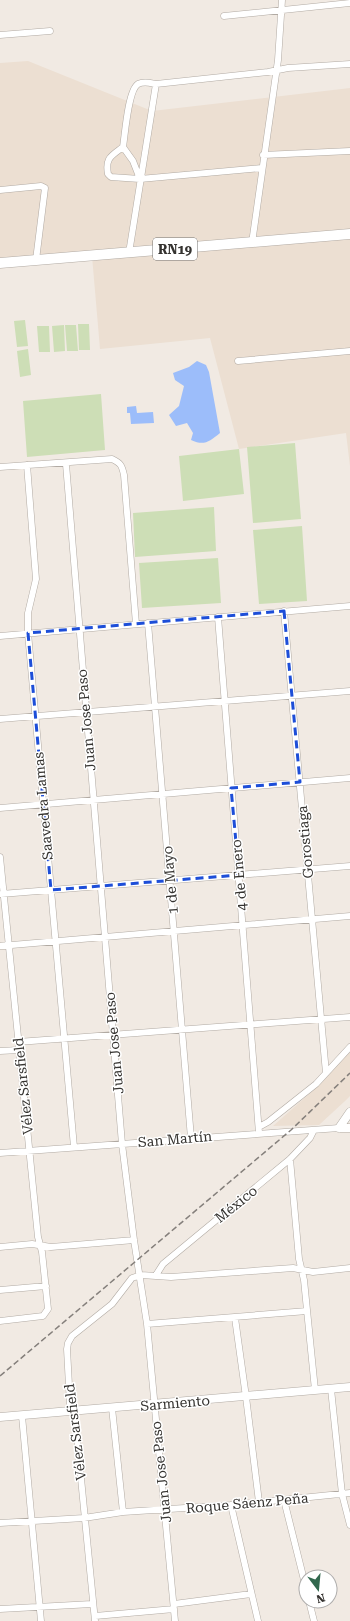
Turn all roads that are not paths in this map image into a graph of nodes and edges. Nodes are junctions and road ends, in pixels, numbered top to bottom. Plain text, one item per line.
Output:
1 (282, 0) edge
2 (350, 4) edge
3 (282, 10) junction
4 (224, 16) dead end
5 (50, 31) dead end
6 (0, 35) edge
7 (350, 64) edge
8 (276, 70) junction
9 (156, 84) junction
10 (123, 147) junction
11 (350, 151) edge
12 (263, 155) junction
13 (262, 168) junction
14 (140, 179) junction
15 (0, 190) edge
16 (350, 234) edge
17 (252, 243) junction
18 (129, 253) junction
19 (36, 260) junction
20 (0, 263) edge
21 (350, 351) edge
22 (238, 360) dead end
23 (66, 464) junction
24 (27, 465) junction
25 (0, 467) edge
26 (350, 606) edge
27 (284, 612) junction
28 (218, 617) junction
29 (148, 623) junction
30 (136, 624) junction
31 (78, 629) junction
32 (28, 634) junction
33 (0, 636) edge
34 (350, 691) edge
35 (292, 695) junction
36 (225, 701) junction
37 (155, 706) junction
38 (85, 712) junction
39 (35, 716) junction
40 (0, 719) edge
41 (350, 778) edge
42 (300, 782) junction
43 (232, 788) junction
44 (163, 794) junction
45 (93, 800) junction
46 (44, 804) junction
47 (0, 808) edge
48 (0, 857) edge
49 (350, 866) edge
50 (308, 869) junction
51 (239, 875) junction
52 (170, 880) junction
53 (100, 885) junction
54 (51, 890) junction
55 (2, 894) edge
56 (350, 916) edge
57 (312, 919) junction
58 (243, 925) junction
59 (174, 931) junction
60 (104, 937) junction
61 (56, 941) junction
62 (9, 945) junction
63 (0, 946) edge
64 (350, 1017) edge
65 (321, 1019) junction
66 (251, 1025) junction
67 (182, 1030) junction
68 (113, 1035) junction
69 (64, 1039) junction
70 (18, 1042) junction
71 (350, 1047) edge
72 (19, 1050) junction
73 (0, 1052) edge
74 (326, 1073) junction
75 (350, 1112) edge
76 (339, 1128) junction
77 (350, 1128) edge
78 (259, 1130) junction
79 (314, 1130) junction
80 (191, 1138) junction
81 (122, 1144) junction
82 (74, 1147) junction
83 (29, 1151) junction
84 (0, 1153) edge
85 (290, 1159) junction
86 (134, 1240) junction
87 (40, 1245) junction
88 (0, 1247) edge
89 (350, 1268) edge
90 (302, 1270) junction
91 (141, 1275) junction
92 (156, 1275) junction
93 (46, 1286) junction
94 (0, 1290) edge
95 (306, 1311) junction
96 (235, 1318) junction
97 (0, 1321) edge
98 (147, 1324) junction
99 (350, 1387) edge
100 (330, 1389) junction
101 (315, 1390) junction
102 (246, 1397) junction
103 (154, 1404) junction
104 (112, 1408) junction
105 (73, 1412) junction
106 (22, 1416) junction
107 (0, 1418) edge
108 (350, 1493) edge
109 (342, 1494) junction
110 (284, 1500) junction
111 (258, 1502) junction
112 (231, 1505) junction
113 (165, 1509) junction
114 (123, 1512) junction
115 (84, 1518) junction
116 (31, 1521) junction
117 (0, 1522) edge
118 (350, 1525) edge
119 (301, 1569) edge
120 (251, 1594) junction
121 (92, 1604) junction
122 (39, 1606) junction
123 (174, 1607) junction
124 (0, 1609) edge
125 (311, 1609) edge
126 (95, 1619) edge
127 (41, 1621) edge
128 (175, 1621) edge
129 (258, 1621) edge
130 (314, 1621) edge

1 - 3 street
2 - 3 street
3 - 4 street
3 - 8 street
5 - 6 street
7 - 8 street
8 - 9 street
8 - 12 street
9 - 10 street
9 - 14 street
10 - 14 street
10 - 14 street
11 - 12 street
12 - 13 street
13 - 14 street
13 - 17 street
14 - 18 street
15 - 19 street
16 - 17 main road, RN19
17 - 18 main road, RN19
18 - 19 main road, RN19
19 - 20 main road, RN19
21 - 22 street
23 - 24 street
23 - 30 street
23 - 31 street, Juan Jose Paso
24 - 25 street
24 - 32 street, Saavedra Lamas
26 - 27 street
27 - 28 street
27 - 35 street, Gorostiaga
28 - 29 street
28 - 36 street, 4 de Enero
29 - 30 street
29 - 37 street, 1 de Mayo
30 - 31 street
31 - 32 street
31 - 38 street, Juan Jose Paso
32 - 33 street
32 - 39 street, Saavedra Lamas
34 - 35 street
35 - 36 street
35 - 42 street, Gorostiaga
36 - 37 street
36 - 43 street, 4 de Enero
37 - 38 street
37 - 44 street, 1 de Mayo
38 - 39 street
38 - 45 street, Juan Jose Paso
39 - 40 street
39 - 46 street, Saavedra Lamas
41 - 42 street
42 - 43 street
42 - 50 street, Gorostiaga
43 - 44 street
43 - 51 street, 4 de Enero
44 - 45 street
44 - 52 street, 1 de Mayo
45 - 46 street
45 - 53 street, Juan Jose Paso
46 - 47 street
46 - 54 street, Saavedra Lamas
48 - 55 street, Vélez Sarsfield
49 - 50 street
50 - 51 street
50 - 57 street, Gorostiaga
51 - 52 street
51 - 58 street, 4 de Enero
52 - 53 street
52 - 59 street, 1 de Mayo
53 - 54 street
53 - 60 street, Juan Jose Paso
54 - 55 street
54 - 61 street, Saavedra Lamas
55 - 62 street, Vélez Sarsfield
56 - 57 street
57 - 58 street
57 - 65 street, Gorostiaga
58 - 59 street
58 - 66 street, 4 de Enero
59 - 60 street
59 - 67 street, 1 de Mayo
60 - 61 street
60 - 68 street, Juan Jose Paso
61 - 62 street
61 - 69 street, Saavedra Lamas
62 - 63 street
62 - 70 street, Vélez Sarsfield
64 - 65 street
65 - 66 street
65 - 74 street, Gorostiaga
66 - 67 street
66 - 78 street, 4 de Enero
67 - 68 street
67 - 80 street, 1 de Mayo
68 - 69 street
68 - 81 street, Juan Jose Paso
69 - 70 street
69 - 82 street, Saavedra Lamas
70 - 72 street, Vélez Sarsfield
71 - 74 street
72 - 73 street
72 - 83 street, Vélez Sarsfield
74 - 78 street
75 - 76 street
76 - 77 street, San Martín
76 - 79 street, San Martín
78 - 79 street, San Martín
78 - 80 street, San Martín
79 - 85 street, México
80 - 81 street, San Martín
81 - 82 street, San Martín
81 - 86 street, Juan Jose Paso
82 - 83 street, San Martín
83 - 84 street, San Martín
83 - 87 street, Vélez Sarsfield
85 - 90 street
85 - 92 street, México
86 - 87 street
86 - 91 street, Juan Jose Paso
87 - 88 street
87 - 93 street, Vélez Sarsfield
89 - 90 street
90 - 92 street
90 - 95 street
91 - 92 street
91 - 98 street, Juan Jose Paso
91 - 105 street, Vélez Sarsfield
93 - 94 street
93 - 97 street, Vélez Sarsfield
95 - 96 street
95 - 101 street
96 - 98 street
96 - 102 street
98 - 103 street, Juan Jose Paso
99 - 100 street, Sarmiento
100 - 101 street, Sarmiento
100 - 109 street
101 - 102 street, Sarmiento
102 - 103 street, Sarmiento
102 - 111 street
103 - 104 street, Sarmiento
103 - 113 street, Juan Jose Paso
104 - 105 street, Sarmiento
104 - 114 street
105 - 106 street, Sarmiento
105 - 115 street, Vélez Sarsfield
106 - 107 street, Sarmiento
106 - 116 street
108 - 109 street, Roque Sáenz Peña
109 - 110 street, Roque Sáenz Peña
109 - 118 street
110 - 111 street, Roque Sáenz Peña
110 - 119 street
111 - 112 street, Roque Sáenz Peña
112 - 113 street, Roque Sáenz Peña
112 - 120 street
113 - 114 street, Roque Sáenz Peña
113 - 123 street, Juan Jose Paso
114 - 115 street, Roque Sáenz Peña
115 - 116 street, Roque Sáenz Peña
115 - 121 street, Vélez Sarsfield
116 - 117 street, Roque Sáenz Peña
116 - 122 street
120 - 123 street
120 - 129 street
121 - 122 street
121 - 126 street, Vélez Sarsfield
122 - 124 street
122 - 127 street
123 - 126 street
123 - 128 street, Juan Jose Paso
125 - 130 street

